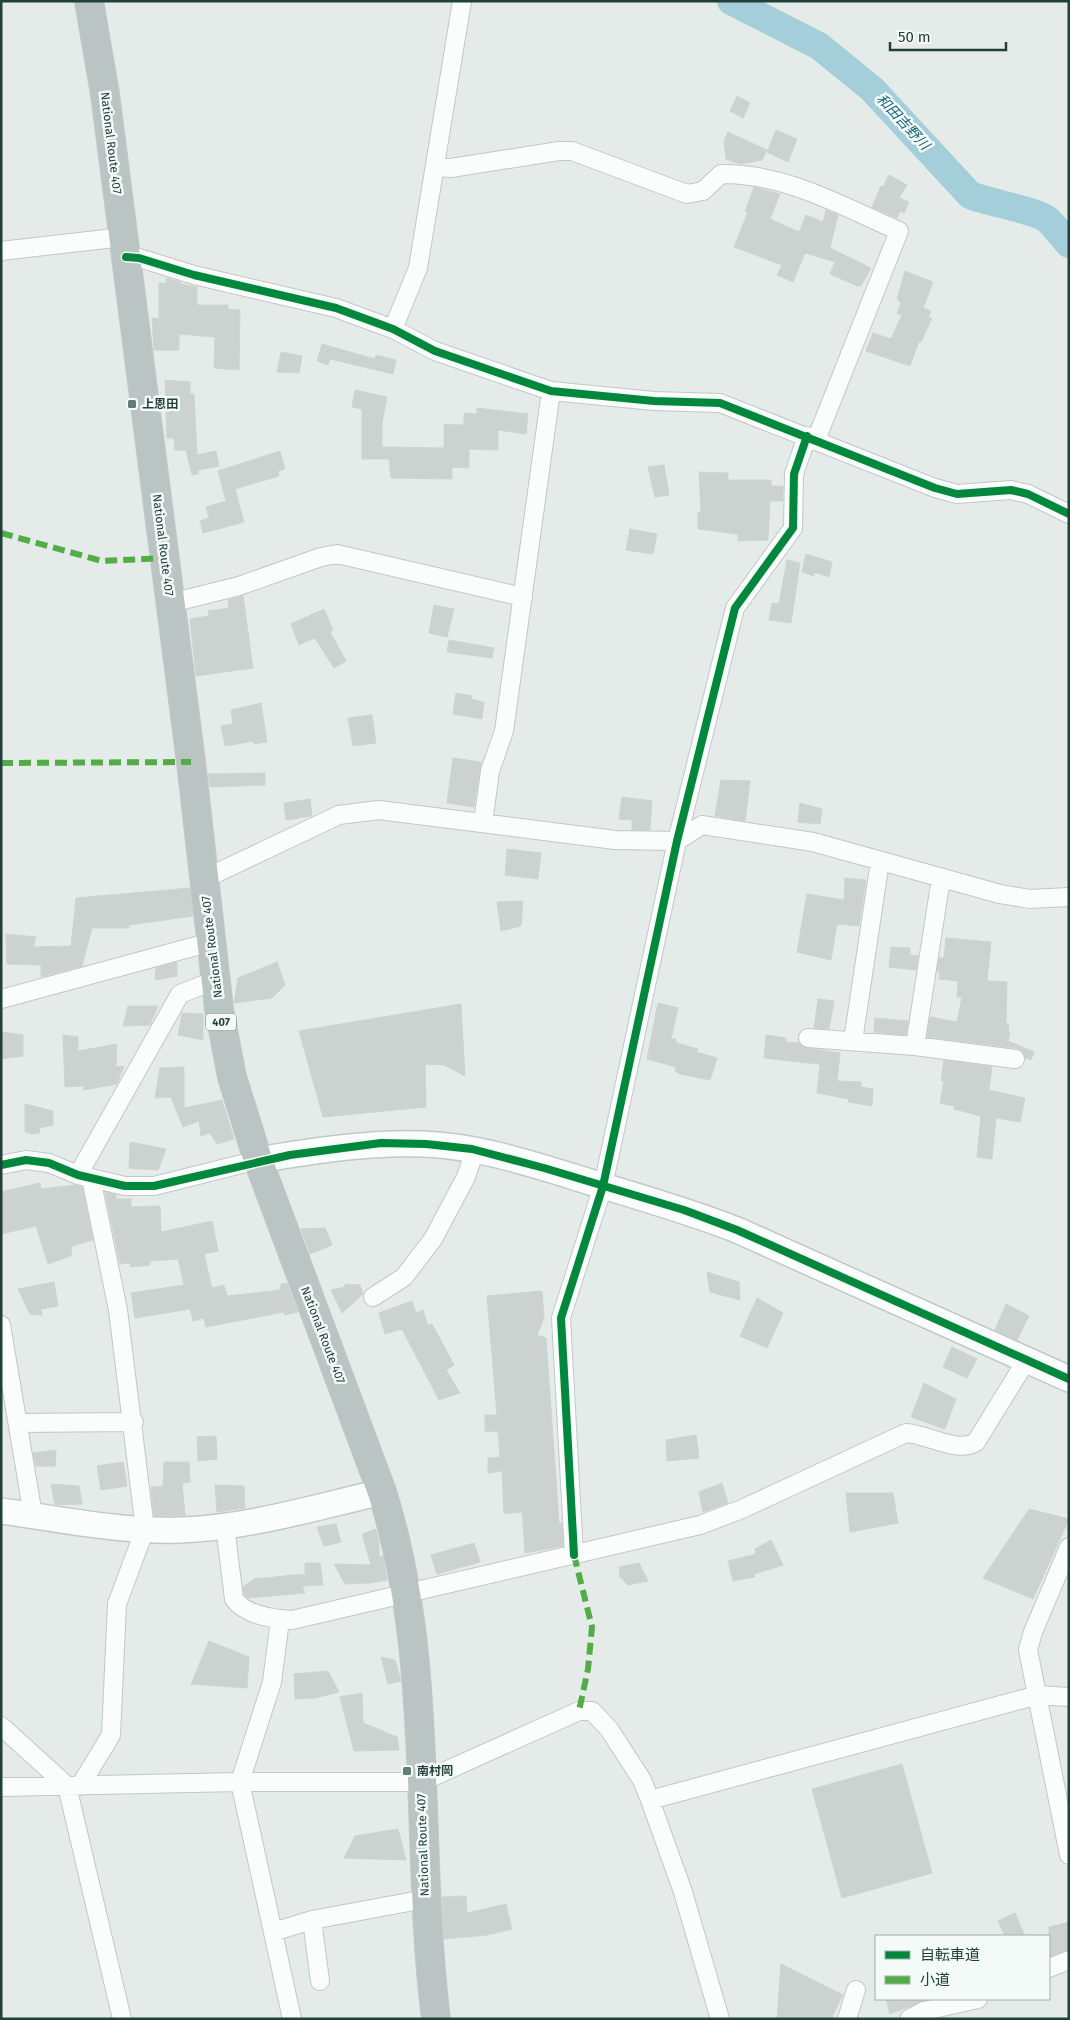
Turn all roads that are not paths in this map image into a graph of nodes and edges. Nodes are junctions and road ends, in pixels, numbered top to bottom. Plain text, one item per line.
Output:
1 (89, 1) edge
2 (462, 1) edge
3 (436, 167) junction
4 (125, 247) junction
5 (1, 251) edge
6 (393, 329) junction
7 (551, 390) junction
8 (812, 438) junction
9 (1069, 514) edge
10 (523, 597) junction
11 (171, 603) junction
12 (483, 823) junction
13 (677, 841) junction
14 (880, 861) junction
15 (941, 878) junction
16 (204, 879) junction
17 (1069, 897) edge
18 (211, 942) junction
19 (216, 980) junction
20 (1, 999) edge
21 (808, 1038) dead end
22 (853, 1041) junction
23 (915, 1046) junction
24 (1015, 1058) dead end
25 (476, 1150) junction
26 (258, 1160) junction
27 (1, 1165) edge
28 (84, 1176) junction
29 (603, 1186) junction
30 (373, 1297) dead end
31 (1, 1325) edge
32 (1026, 1361) junction
33 (1069, 1380) edge
34 (134, 1422) junction
35 (18, 1423) junction
36 (382, 1492) junction
37 (1, 1511) edge
38 (33, 1515) junction
39 (225, 1526) junction
40 (145, 1529) junction
41 (1069, 1547) edge
42 (574, 1555) junction
43 (407, 1593) junction
44 (280, 1620) junction
45 (1038, 1695) junction
46 (1069, 1697) edge
47 (1, 1726) edge
48 (240, 1782) junction
49 (421, 1782) junction
50 (73, 1786) junction
51 (1, 1787) edge
52 (650, 1800) junction
53 (1069, 1855) edge
54 (425, 1899) junction
55 (312, 1920) junction
56 (273, 1932) junction
57 (1069, 1960) edge
58 (1050, 1968) edge
59 (320, 1981) dead end
60 (856, 1990) dead end
61 (974, 2000) edge
62 (849, 2018) edge
63 (122, 2019) edge
64 (292, 2019) edge
65 (436, 2019) edge
66 (720, 2019) edge
67 (909, 2019) edge

1 - 4 highway, National Route 407 / 407
2 - 3 street
3 - 6 street
3 - 8 street
4 - 5 street
4 - 6 street
4 - 11 highway, National Route 407 / 407
6 - 7 street
7 - 8 street
7 - 10 street
8 - 9 street
8 - 13 street
10 - 11 street
10 - 12 street
11 - 16 highway, National Route 407 / 407
12 - 13 street
12 - 16 street
13 - 14 street
13 - 29 street
14 - 15 street
14 - 22 street
15 - 17 street
15 - 23 street
16 - 18 highway, National Route 407 / 407
18 - 19 highway, National Route 407 / 407
18 - 20 street
19 - 26 highway, National Route 407 / 407
19 - 28 street
21 - 22 street
22 - 23 street
23 - 24 street
25 - 26 street
25 - 29 street
25 - 30 street
26 - 28 street
26 - 36 highway, National Route 407 / 407
27 - 28 street
28 - 34 street
29 - 32 street
29 - 42 street
31 - 35 street
32 - 33 street
32 - 42 street
34 - 35 street
34 - 40 street
35 - 38 street
36 - 39 street
36 - 43 highway, National Route 407 / 407
37 - 38 street
38 - 40 street
39 - 40 street
39 - 44 street
40 - 50 street
41 - 45 street
42 - 43 street
43 - 44 street
43 - 49 highway, National Route 407 / 407
44 - 48 street
45 - 46 street
45 - 52 street
45 - 53 street
47 - 50 street
48 - 49 street
48 - 50 street
48 - 56 street
49 - 52 street
49 - 54 highway, National Route 407 / 407
50 - 51 street
50 - 63 street
52 - 66 street
54 - 55 street
54 - 65 highway, National Route 407 / 407
55 - 56 street
55 - 59 street
56 - 64 street
57 - 58 street
60 - 62 street
61 - 67 street

